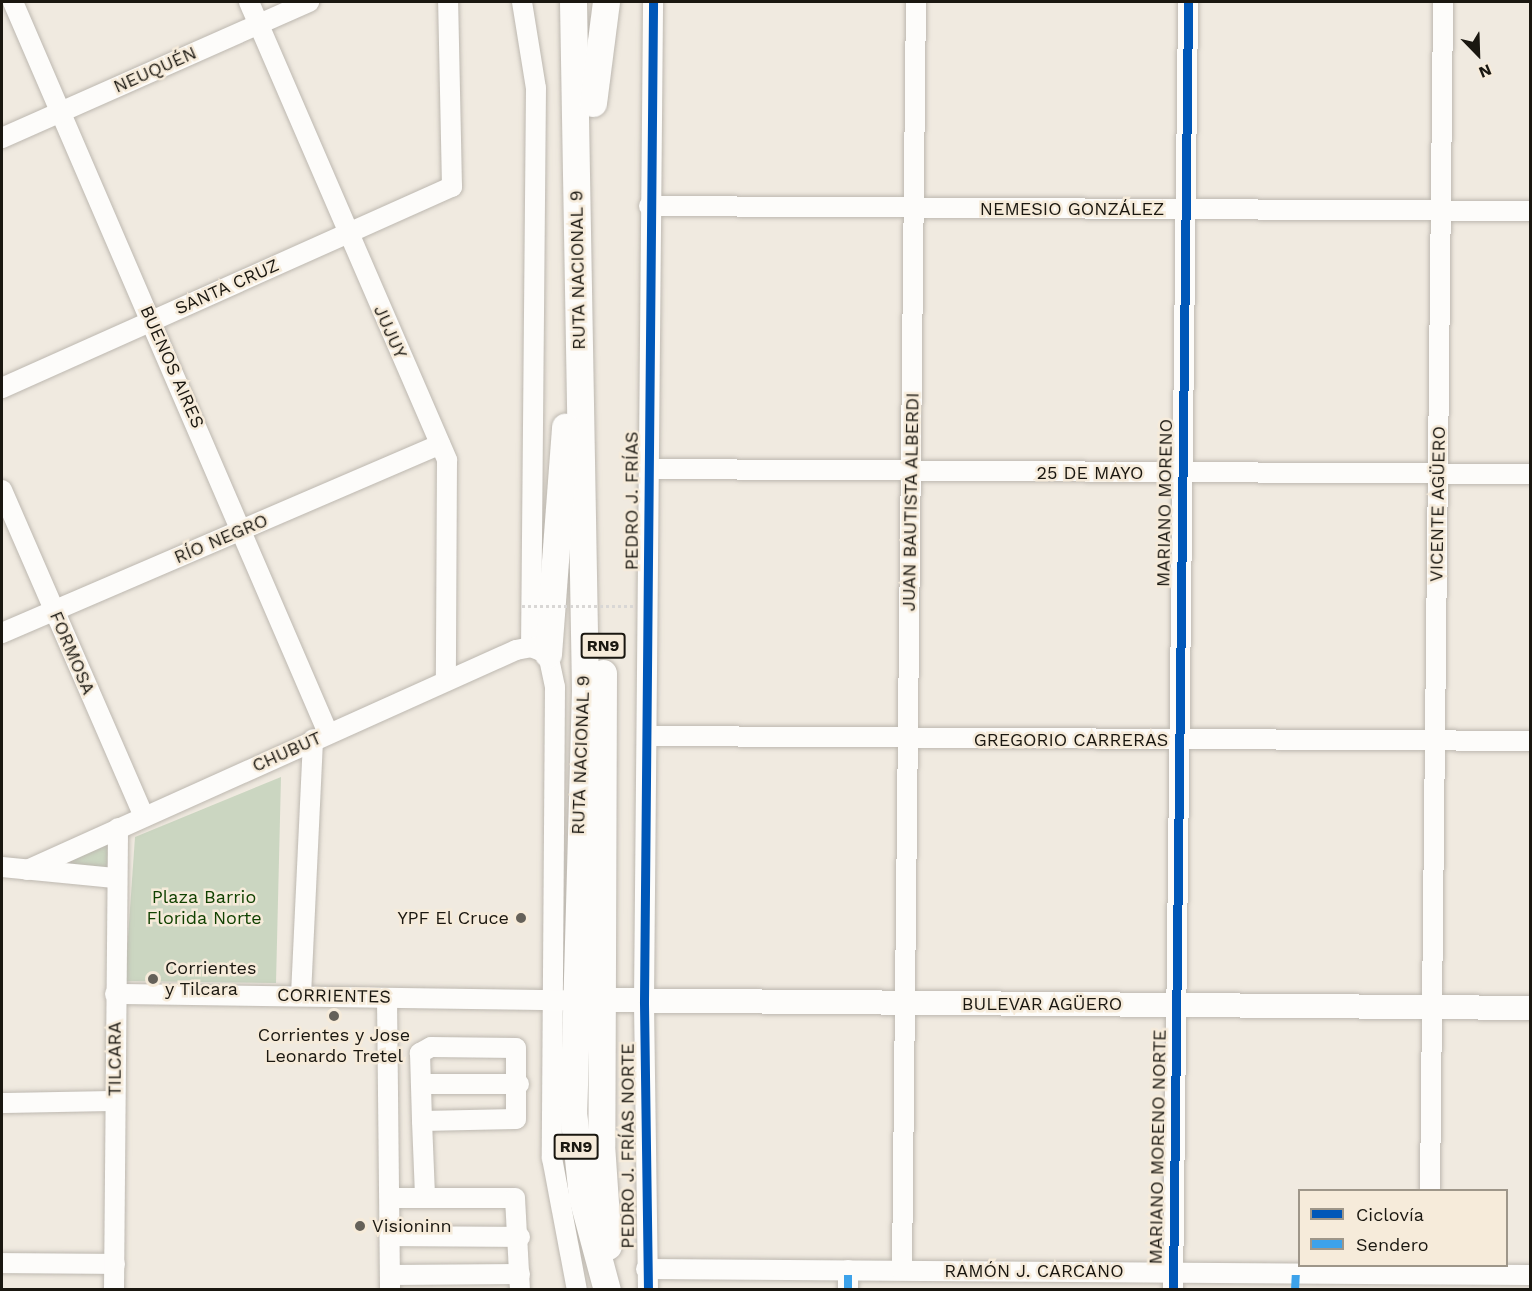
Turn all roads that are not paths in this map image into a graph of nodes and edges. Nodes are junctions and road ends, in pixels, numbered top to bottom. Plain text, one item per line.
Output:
1 (13, 2) edge
2 (249, 2) edge
3 (309, 2) edge
4 (448, 2) edge
5 (522, 2) edge
6 (555, 2) edge
7 (573, 2) edge
8 (590, 2) edge
9 (606, 2) edge
10 (653, 2) edge
11 (916, 2) edge
12 (1188, 2) edge
13 (1443, 2) edge
14 (259, 24) junction
15 (593, 103) junction
16 (62, 112) junction
17 (576, 136) junction
18 (2, 138) edge
19 (649, 206) junction
20 (914, 208) junction
21 (1185, 210) junction
22 (1530, 211) edge
23 (1441, 212) junction
24 (347, 234) junction
25 (578, 286) junction
26 (152, 321) junction
27 (2, 388) edge
28 (440, 444) junction
29 (648, 469) junction
30 (911, 471) junction
31 (1182, 473) junction
32 (1530, 474) edge
33 (1438, 475) junction
34 (2, 490) edge
35 (243, 529) junction
36 (54, 611) junction
37 (2, 633) edge
38 (539, 650) junction
39 (446, 679) junction
40 (321, 736) junction
41 (648, 736) junction
42 (908, 738) junction
43 (1179, 740) junction
44 (1530, 741) edge
45 (1435, 742) junction
46 (143, 815) junction
47 (118, 828) junction
48 (2, 867) edge
49 (27, 870) junction
50 (114, 878) junction
51 (115, 994) junction
52 (301, 995) junction
53 (387, 998) junction
54 (576, 1000) junction
55 (644, 1001) junction
56 (905, 1004) junction
57 (1176, 1005) junction
58 (1432, 1007) junction
59 (1530, 1008) edge
60 (421, 1083) junction
61 (519, 1084) junction
62 (115, 1101) junction
63 (2, 1102) edge
64 (422, 1121) junction
65 (1430, 1189) edge
66 (425, 1197) junction
67 (390, 1198) junction
68 (390, 1236) junction
69 (520, 1237) junction
70 (2, 1263) edge
71 (115, 1264) junction
72 (646, 1269) junction
73 (848, 1270) junction
74 (902, 1270) junction
75 (1530, 1275) edge
76 (1429, 1276) edge
77 (1173, 1281) edge
78 (1295, 1281) edge
79 (390, 1282) edge
80 (520, 1282) edge
81 (114, 1290) edge
82 (577, 1290) edge
83 (607, 1290) edge
84 (612, 1290) edge
85 (648, 1290) edge
86 (848, 1290) edge

1 - 16 street, BUENOS AIRES
2 - 14 street, JUJUY
3 - 14 street, NEUQUÉN
4 - 24 street, SANTA CRUZ
5 - 38 street
6 - 17 highway
7 - 17 highway, RUTA NACIONAL 9 / RN9
8 - 15 highway, RUTA NACIONAL 9 / RN9
9 - 15 highway
10 - 19 street, PEDRO J. FRÍAS
11 - 20 street, JUAN BAUTISTA ALBERDI
12 - 21 street, MARIANO MORENO
13 - 23 street, VICENTE AGÜERO
14 - 16 street, NEUQUÉN
14 - 24 street, JUJUY
15 - 54 highway, RUTA NACIONAL 9 / RN9
16 - 18 street, NEUQUÉN
16 - 26 street, BUENOS AIRES
17 - 25 highway, RUTA NACIONAL 9 / RN9
19 - 20 street, NEMESIO GONZÁLEZ
19 - 29 street, PEDRO J. FRÍAS
20 - 21 street, NEMESIO GONZÁLEZ
20 - 30 street, JUAN BAUTISTA ALBERDI
21 - 23 street, NEMESIO GONZÁLEZ
21 - 31 street, MARIANO MORENO
22 - 23 street, NEMESIO GONZÁLEZ
23 - 33 street, VICENTE AGÜERO
24 - 26 street, SANTA CRUZ
24 - 28 street, JUJUY
25 - 38 highway
25 - 54 highway, RUTA NACIONAL 9 / RN9
26 - 27 street, SANTA CRUZ
26 - 35 street, BUENOS AIRES
28 - 35 street, RÍO NEGRO
28 - 39 street, JUJUY
29 - 30 street, 25 DE MAYO
29 - 41 street, PEDRO J. FRÍAS
30 - 31 street, 25 DE MAYO
30 - 42 street, JUAN BAUTISTA ALBERDI
31 - 33 street, 25 DE MAYO
31 - 43 street, MARIANO MORENO
32 - 33 street, 25 DE MAYO
33 - 45 street, VICENTE AGÜERO
34 - 36 street, FORMOSA
35 - 36 street, RÍO NEGRO
35 - 40 street, BUENOS AIRES
36 - 37 street, RÍO NEGRO
36 - 46 street, FORMOSA
38 - 39 street, CHUBUT
38 - 54 street
39 - 40 street, CHUBUT
40 - 46 street, CHUBUT
40 - 52 street
41 - 42 street, GREGORIO CARRERAS
41 - 55 street, PEDRO J. FRÍAS
42 - 43 street, GREGORIO CARRERAS
42 - 56 street, JUAN BAUTISTA ALBERDI
43 - 45 street, GREGORIO CARRERAS
43 - 57 street, MARIANO MORENO
44 - 45 street, GREGORIO CARRERAS
45 - 58 street, VICENTE AGÜERO
46 - 47 street, CHUBUT
47 - 49 street, CHUBUT
47 - 50 street, TILCARA
48 - 49 street
49 - 50 street
50 - 51 street, TILCARA
51 - 52 street, CORRIENTES
51 - 62 street, TILCARA
52 - 53 street, CORRIENTES
53 - 54 street, CORRIENTES
53 - 67 street
54 - 55 main road, BULEVAR AGÜERO
54 - 82 street
54 - 83 highway, RUTA NACIONAL 9 / RN9
54 - 84 highway, RUTA NACIONAL 9 / RN9
55 - 56 main road, BULEVAR AGÜERO
55 - 72 street, PEDRO J. FRÍAS NORTE
56 - 57 main road, BULEVAR AGÜERO
56 - 74 street, JUAN BAUTISTA ALBERDI
57 - 58 main road, BULEVAR AGÜERO
57 - 77 street, MARIANO MORENO NORTE
58 - 59 main road, BULEVAR AGÜERO
58 - 65 street, VICENTE AGÜERO
60 - 61 street
60 - 61 street
60 - 64 street
61 - 64 street
62 - 63 street
62 - 71 street, TILCARA
64 - 66 street
66 - 67 street
66 - 69 street
67 - 68 street
68 - 69 street
68 - 79 street
69 - 80 street
70 - 71 street
71 - 81 street, TILCARA
72 - 73 street, RAMÓN J. CARCANO
72 - 85 street, PEDRO J. FRÍAS NORTE
73 - 74 street, RAMÓN J. CARCANO
73 - 86 street
74 - 77 street, RAMÓN J. CARCANO
75 - 76 street, RAMÓN J. CARCANO
76 - 78 street, RAMÓN J. CARCANO
77 - 78 street, RAMÓN J. CARCANO
79 - 80 street

